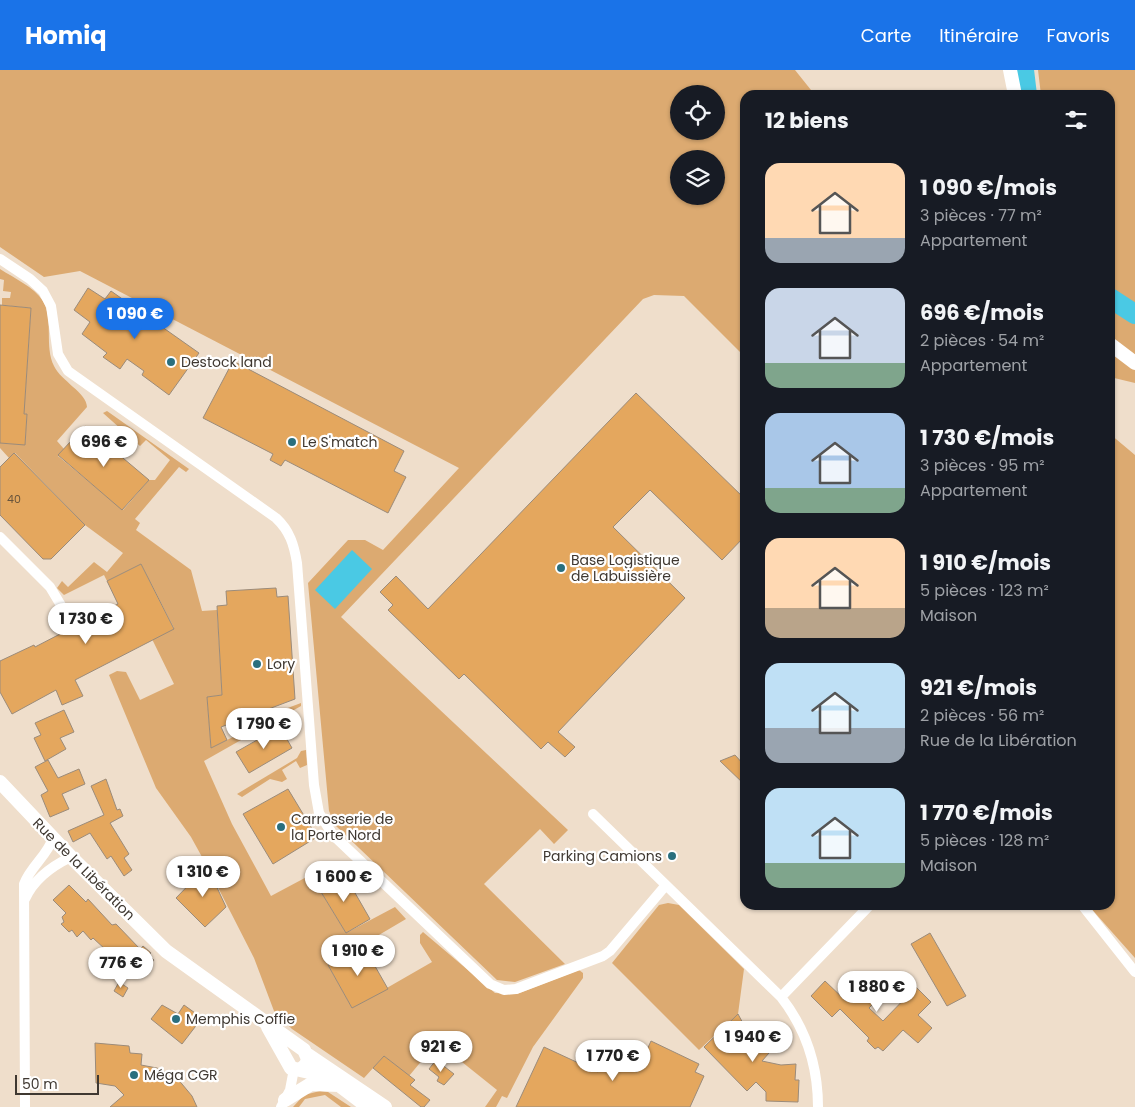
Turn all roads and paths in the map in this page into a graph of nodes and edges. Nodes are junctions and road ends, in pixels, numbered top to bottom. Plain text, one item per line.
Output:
1 (1010, 70) edge
2 (1014, 90) edge
3 (0, 259) edge
4 (1115, 348) edge
5 (1135, 363) edge
6 (0, 537) edge
7 (65, 612) dead end
8 (0, 782) edge
9 (593, 814) dead end
10 (54, 838) junction
11 (71, 857) junction
12 (666, 885) junction
13 (24, 902) junction
14 (865, 910) edge
15 (1086, 910) edge
16 (1135, 972) edge
17 (782, 997) junction
18 (267, 1024) junction
19 (303, 1051) junction
20 (294, 1065) junction
21 (340, 1085) junction
22 (283, 1103) edge
23 (25, 1107) edge
24 (368, 1107) edge
25 (385, 1107) edge
26 (818, 1107) edge

1 - 2 main road
3 - 12 street
4 - 5 main road
6 - 7 street
8 - 10 main road, Rue de la Libération
9 - 12 street
10 - 11 main road, Rue de la Libération
10 - 13 street
11 - 13 street
11 - 18 main road, Rue de la Libération
12 - 17 street
13 - 23 street
14 - 17 street
15 - 16 street
17 - 26 street
18 - 19 main road, Rue de la Libération
18 - 20 main road, Rue de la Libération
19 - 20 main road
19 - 20 main road
19 - 25 main road, Rue de la Libération
20 - 21 main road
20 - 22 street
21 - 22 main road
21 - 24 main road

